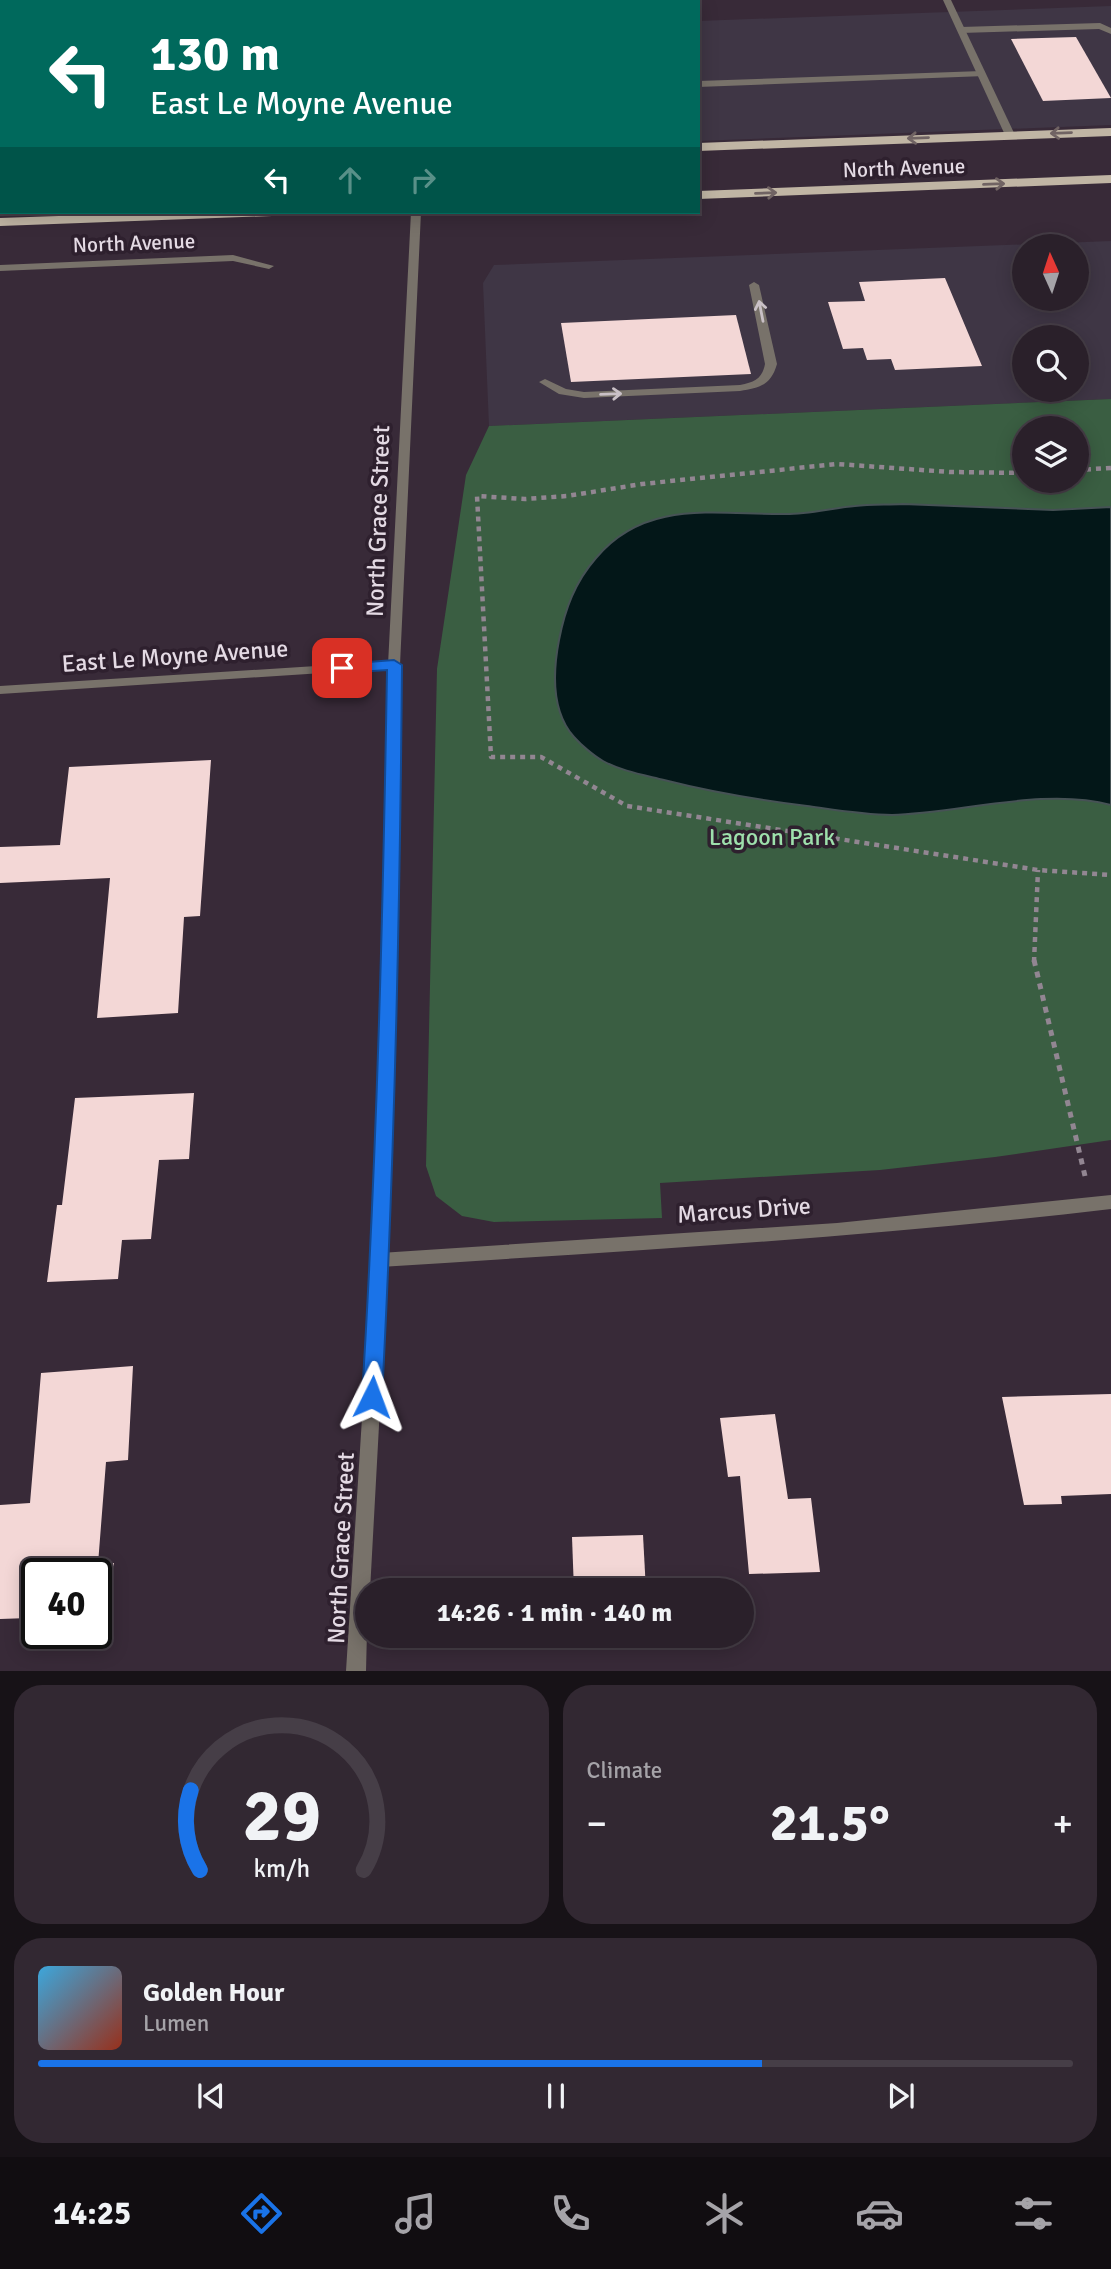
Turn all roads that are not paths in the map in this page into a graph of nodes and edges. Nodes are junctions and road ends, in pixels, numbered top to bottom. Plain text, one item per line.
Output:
1 (947, 0) edge
2 (961, 30) junction
3 (1111, 31) edge
4 (982, 74) junction
5 (700, 83) edge
6 (1111, 132) edge
7 (1010, 135) junction
8 (700, 147) edge
9 (1111, 179) edge
10 (700, 195) edge
11 (218, 214) edge
12 (416, 214) edge
13 (0, 222) edge
14 (269, 266) dead end
15 (0, 268) edge
16 (754, 285) dead end
17 (545, 382) dead end
18 (394, 665) junction
19 (0, 690) edge
20 (1111, 1202) edge
21 (380, 1260) junction
22 (356, 1671) edge

1 - 2 street
2 - 3 street
2 - 4 street
4 - 5 street
4 - 7 street
6 -> 7 main road, North Avenue
7 -> 8 main road, North Avenue
10 -> 9 main road, North Avenue
11 - 13 main road, North Avenue
12 - 18 street, North Grace Street
14 - 15 street, North Avenue
17 -> 16 street
18 - 19 street, East Le Moyne Avenue
18 - 21 street, North Grace Street
20 - 21 street, Marcus Drive
21 - 22 street, North Grace Street

